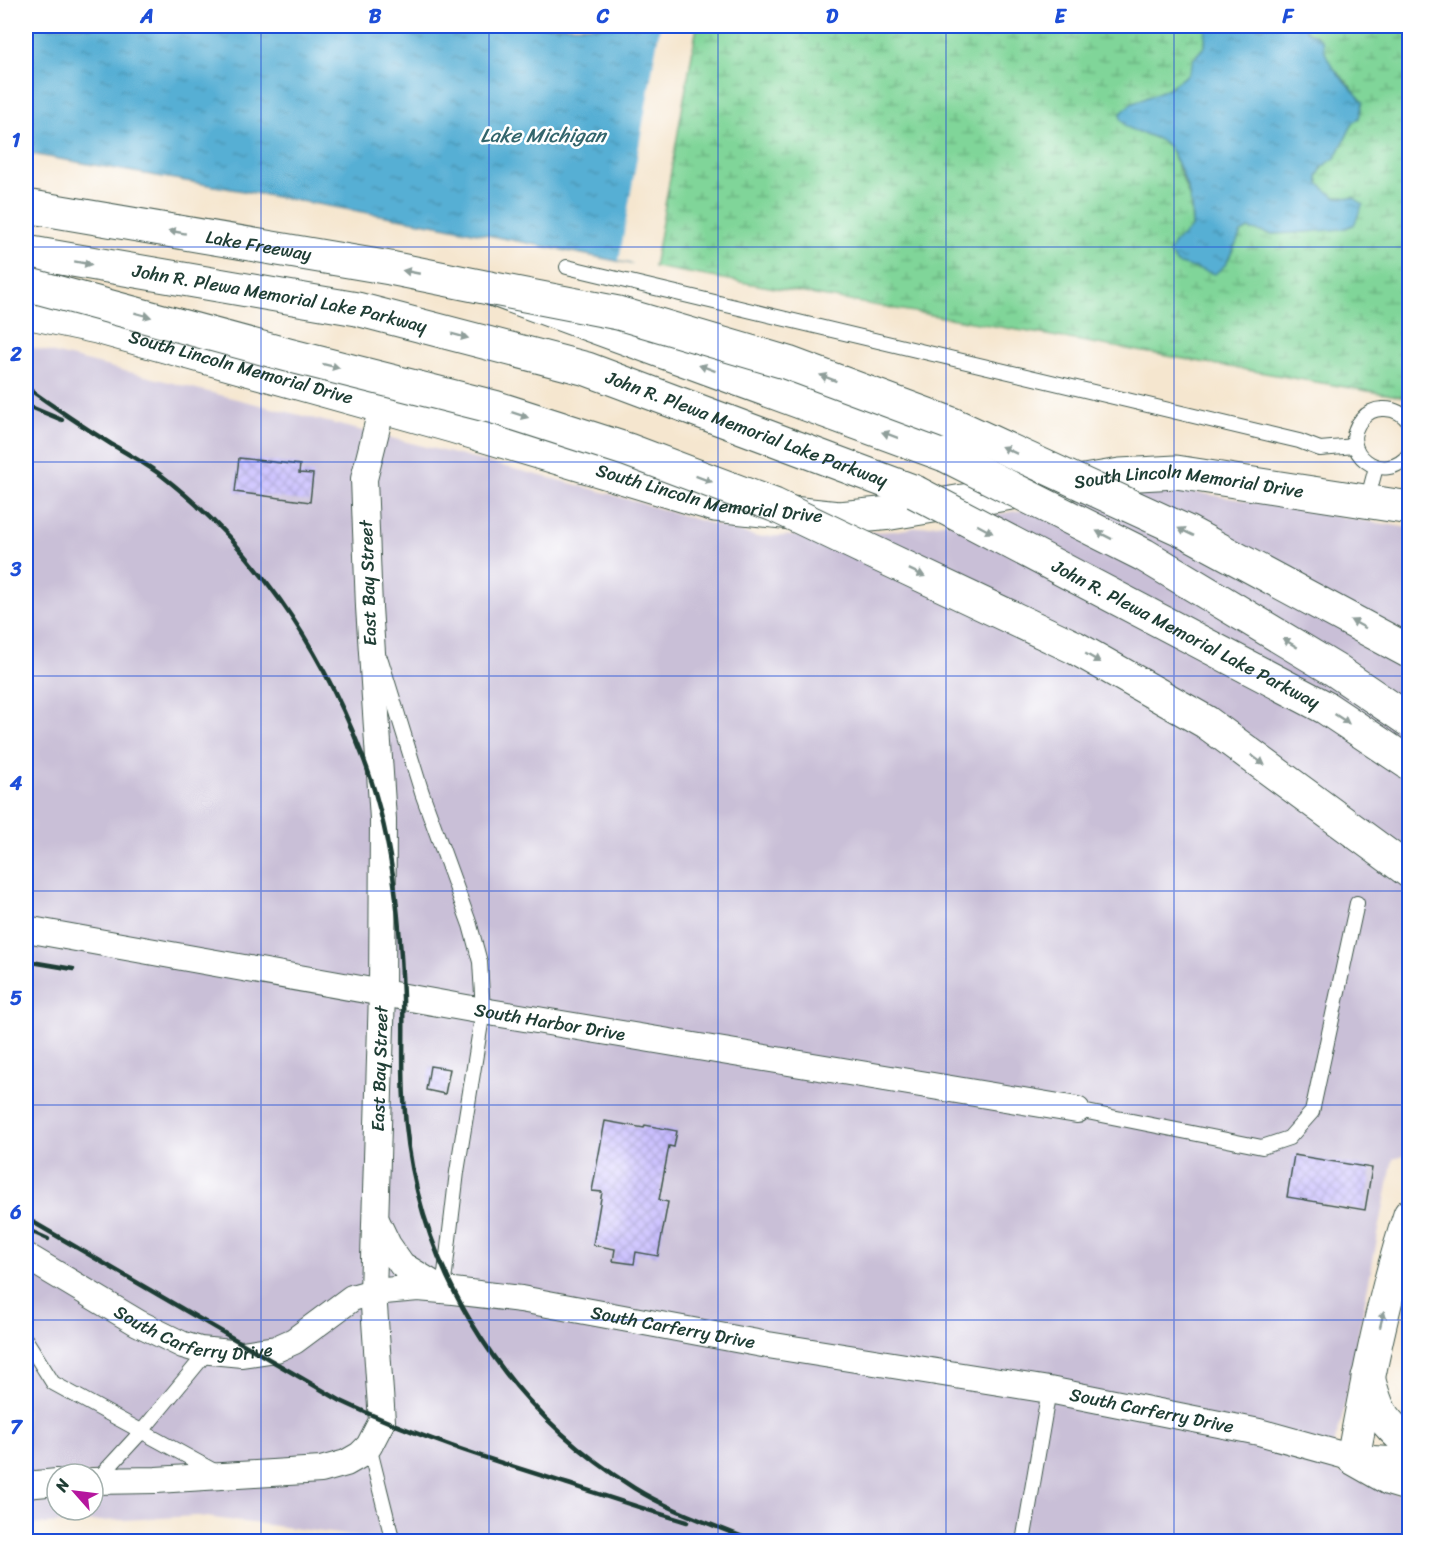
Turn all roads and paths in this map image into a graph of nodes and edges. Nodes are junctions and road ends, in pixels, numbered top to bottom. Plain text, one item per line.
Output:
1 (26, 206) edge
2 (26, 252) edge
3 (567, 267) dead end
4 (26, 284) edge
5 (489, 288) junction
6 (26, 312) edge
7 (382, 407) junction
8 (1410, 424) edge
9 (1356, 446) junction
10 (1410, 453) edge
11 (1376, 467) junction
12 (1367, 501) junction
13 (1410, 508) edge
14 (369, 621) junction
15 (1410, 652) edge
16 (1410, 721) edge
17 (1410, 764) edge
18 (1410, 872) edge
19 (1357, 903) dead end
20 (26, 929) edge
21 (382, 992) junction
22 (483, 1011) junction
23 (1077, 1110) joint
24 (1410, 1215) edge
25 (376, 1219) junction
26 (26, 1256) edge
27 (443, 1290) junction
28 (373, 1292) junction
29 (26, 1340) edge
30 (208, 1351) junction
31 (1368, 1376) junction
32 (1049, 1390) junction
33 (142, 1431) junction
34 (1410, 1444) edge
35 (369, 1446) junction
36 (1353, 1458) junction
37 (1410, 1461) edge
38 (105, 1470) edge
39 (223, 1476) junction
40 (105, 1481) edge
41 (45, 1483) edge
42 (26, 1485) edge
43 (1410, 1485) edge
44 (393, 1542) edge
45 (1023, 1542) edge

5 -> 1 main road, Lake Freeway
2 -> 17 main road, John R. Plewa Memorial Lake Parkway, bridge
3 - 9 lane
4 -> 18 main road, bridge
15 -> 5 main road, bridge
16 -> 5 main road, bridge
6 - 7 main road, South Lincoln Memorial Drive
7 - 12 main road, South Lincoln Memorial Drive
7 - 14 street, East Bay Street
8 - 9 lane
9 - 11 lane
10 - 11 lane
11 - 12 lane
12 - 13 main road, South Lincoln Memorial Drive
14 - 21 street, East Bay Street
14 - 22 lane
19 - 23 lane
20 - 21 street, South Harbor Drive
21 - 22 street, South Harbor Drive
21 - 25 street, East Bay Street
22 - 23 street, South Harbor Drive
22 - 27 lane
31 -> 24 main road
25 - 27 street
25 - 28 street, East Bay Street
26 - 30 street, South Carferry Drive
27 - 28 street, South Carferry Drive
27 - 32 street, South Carferry Drive
28 - 30 street, South Carferry Drive
28 - 35 street, East Bay Street
29 - 33 lane
30 - 33 lane
31 - 34 main road
31 - 36 main road
32 - 36 street, South Carferry Drive
32 - 45 lane
33 - 38 lane
33 - 39 lane
35 - 39 street, East Bay Street
35 - 44 lane
36 - 37 street, South Carferry Drive
36 - 43 main road, South Carferry Drive
39 - 40 street, East Bay Street
41 - 42 street

